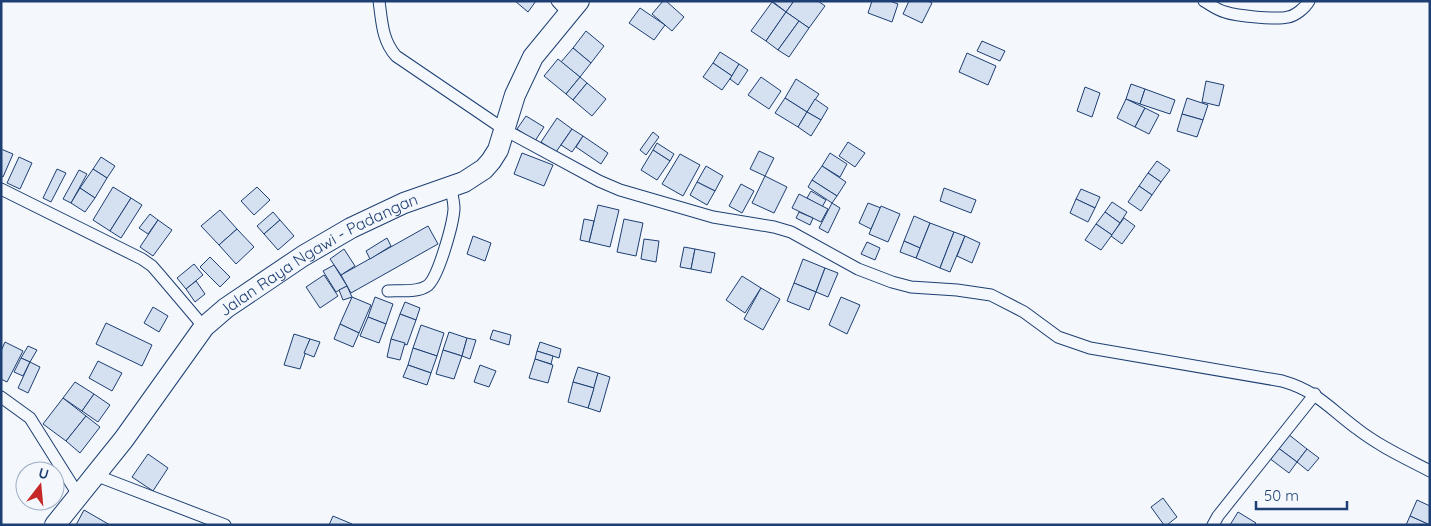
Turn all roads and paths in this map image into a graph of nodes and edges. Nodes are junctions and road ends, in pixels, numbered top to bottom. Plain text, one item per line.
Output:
1 (379, 1) edge
2 (1204, 1) edge
3 (1309, 1) edge
4 (568, 5) edge
5 (505, 130) junction
6 (450, 186) junction
7 (1, 189) edge
8 (388, 290) dead end
9 (204, 327) junction
10 (1315, 394) junction
11 (1, 397) edge
12 (1430, 472) edge
13 (95, 475) junction
14 (79, 496) junction
15 (55, 525) edge
16 (225, 525) edge
17 (1213, 525) edge

1 - 5 street
2 - 3 street
4 - 5 highway, Jalan Raya Ngawi - Padangan
5 - 6 highway, Jalan Raya Ngawi - Padangan
5 - 10 street
6 - 8 street
6 - 9 highway, Jalan Raya Ngawi - Padangan
7 - 9 street
9 - 13 highway, Jalan Raya Ngawi - Padangan
10 - 12 street
10 - 17 street
11 - 14 street
13 - 14 highway, Jalan Raya Ngawi - Padangan
13 - 16 street
14 - 15 highway, Jalan Raya Ngawi - Padangan

